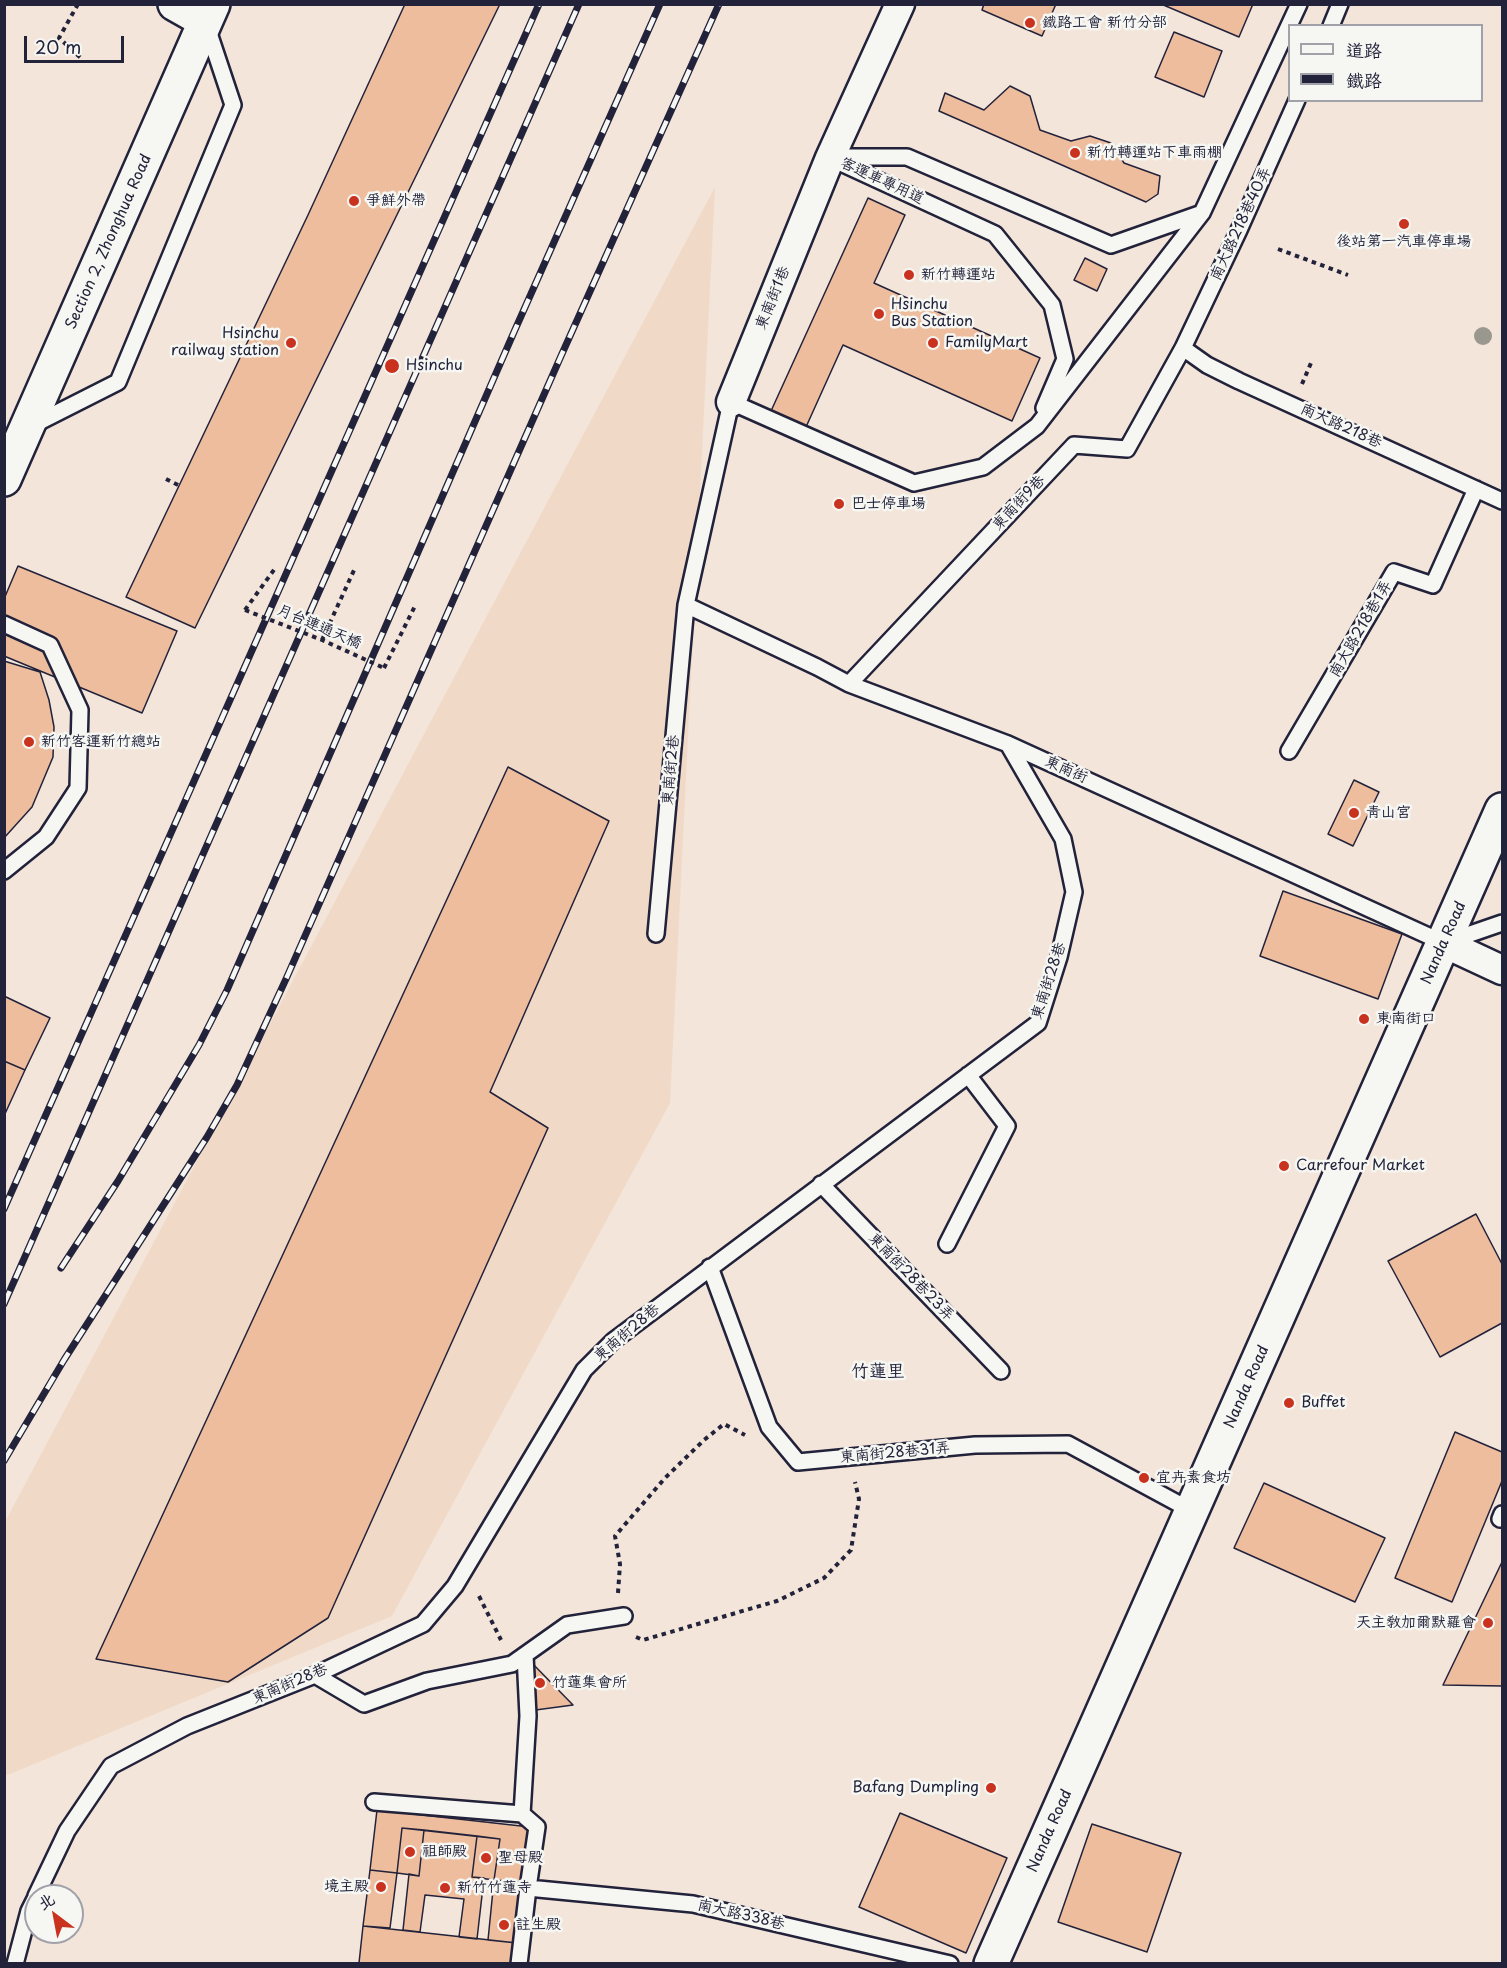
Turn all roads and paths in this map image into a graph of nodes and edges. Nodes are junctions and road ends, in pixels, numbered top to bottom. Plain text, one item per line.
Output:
1 (78, 4) edge
2 (175, 4) edge
3 (900, 4) edge
4 (1299, 4) edge
5 (1340, 4) edge
6 (209, 13) edge
7 (1290, 24) edge
8 (1331, 24) edge
9 (1288, 28) edge
10 (82, 59) dead end
11 (1296, 102) edge
12 (830, 158) junction
13 (1202, 213) junction
14 (1278, 249) dead end
15 (1348, 275) dead end
16 (1183, 348) junction
17 (731, 402) junction
18 (16, 422) edge
19 (1037, 426) junction
20 (4, 479) edge
21 (166, 479) dead end
22 (180, 486) dead end
23 (1476, 489) junction
24 (1503, 501) edge
25 (276, 567) dead end
26 (355, 568) dead end
27 (416, 604) dead end
28 (686, 605) junction
29 (4, 624) edge
30 (322, 640) junction
31 (849, 684) junction
32 (1008, 744) junction
33 (1289, 751) dead end
34 (1503, 810) edge
35 (4, 871) edge
36 (1503, 923) edge
37 (656, 934) dead end
38 (1444, 943) junction
39 (1503, 970) edge
40 (968, 1075) junction
41 (821, 1184) junction
42 (947, 1244) dead end
43 (710, 1267) junction
44 (1001, 1371) dead end
45 (793, 1457) junction
46 (848, 1457) junction
47 (1192, 1511) junction
48 (465, 1568) junction
49 (619, 1617) junction
50 (518, 1659) junction
51 (315, 1675) junction
52 (374, 1802) dead end
53 (522, 1814) junction
54 (42, 1884) edge
55 (528, 1887) junction
56 (24, 1930) edge
57 (15, 1964) edge
58 (519, 1964) edge
59 (950, 1964) edge
60 (991, 1964) edge

1 - 10 path
2 - 6 main road
3 - 12 street, 東南街1巷
4 - 7 lane
5 - 8 lane
6 - 18 main road, Section 2, Zhonghua Road
6 - 18 lane
9 - 13 lane
11 - 16 lane, 南大路218巷40弄
12 - 13 lane, 客運車專用道
12 - 17 street, 東南街1巷
12 - 19 lane, 客運車專用道
13 - 19 lane
14 - 15 path
16 - 23 lane, 南大路218巷
16 - 31 lane, 東南街9巷
17 - 19 lane
17 - 28 lane, 東南街1巷
18 - 20 main road, Section 2, Zhonghua Road
21 - 22 path
23 - 24 lane, 南大路218巷
23 - 33 lane, 南大路218巷1弄
25 - 30 path, 月台連通天橋, bridge
26 - 30 path
27 - 30 path, 月台連通天橋, bridge
28 - 31 lane, 東南街
28 - 37 lane, 東南街2巷
29 - 35 lane
31 - 32 lane, 東南街
32 - 38 lane, 東南街
32 - 40 lane, 東南街28巷
34 - 38 main road, Nanda Road
36 - 38 lane
38 - 39 street
38 - 47 main road, Nanda Road
40 - 41 lane, 東南街28巷
40 - 42 lane
41 - 43 lane, 東南街28巷
41 - 44 lane, 東南街28巷23弄
43 - 45 lane
43 - 48 lane, 東南街28巷
45 - 46 lane, 東南街28巷31弄
45 - 49 path
46 - 47 lane, 東南街28巷31弄
46 - 49 path
47 - 60 main road, Nanda Road
48 - 50 path
48 - 51 lane, 東南街28巷
49 - 50 lane
50 - 51 lane
50 - 53 lane
51 - 54 lane, 東南街28巷
52 - 53 lane
53 - 55 lane
55 - 58 lane
55 - 59 lane, 南大路338巷
56 - 57 lane, 東南街28巷

